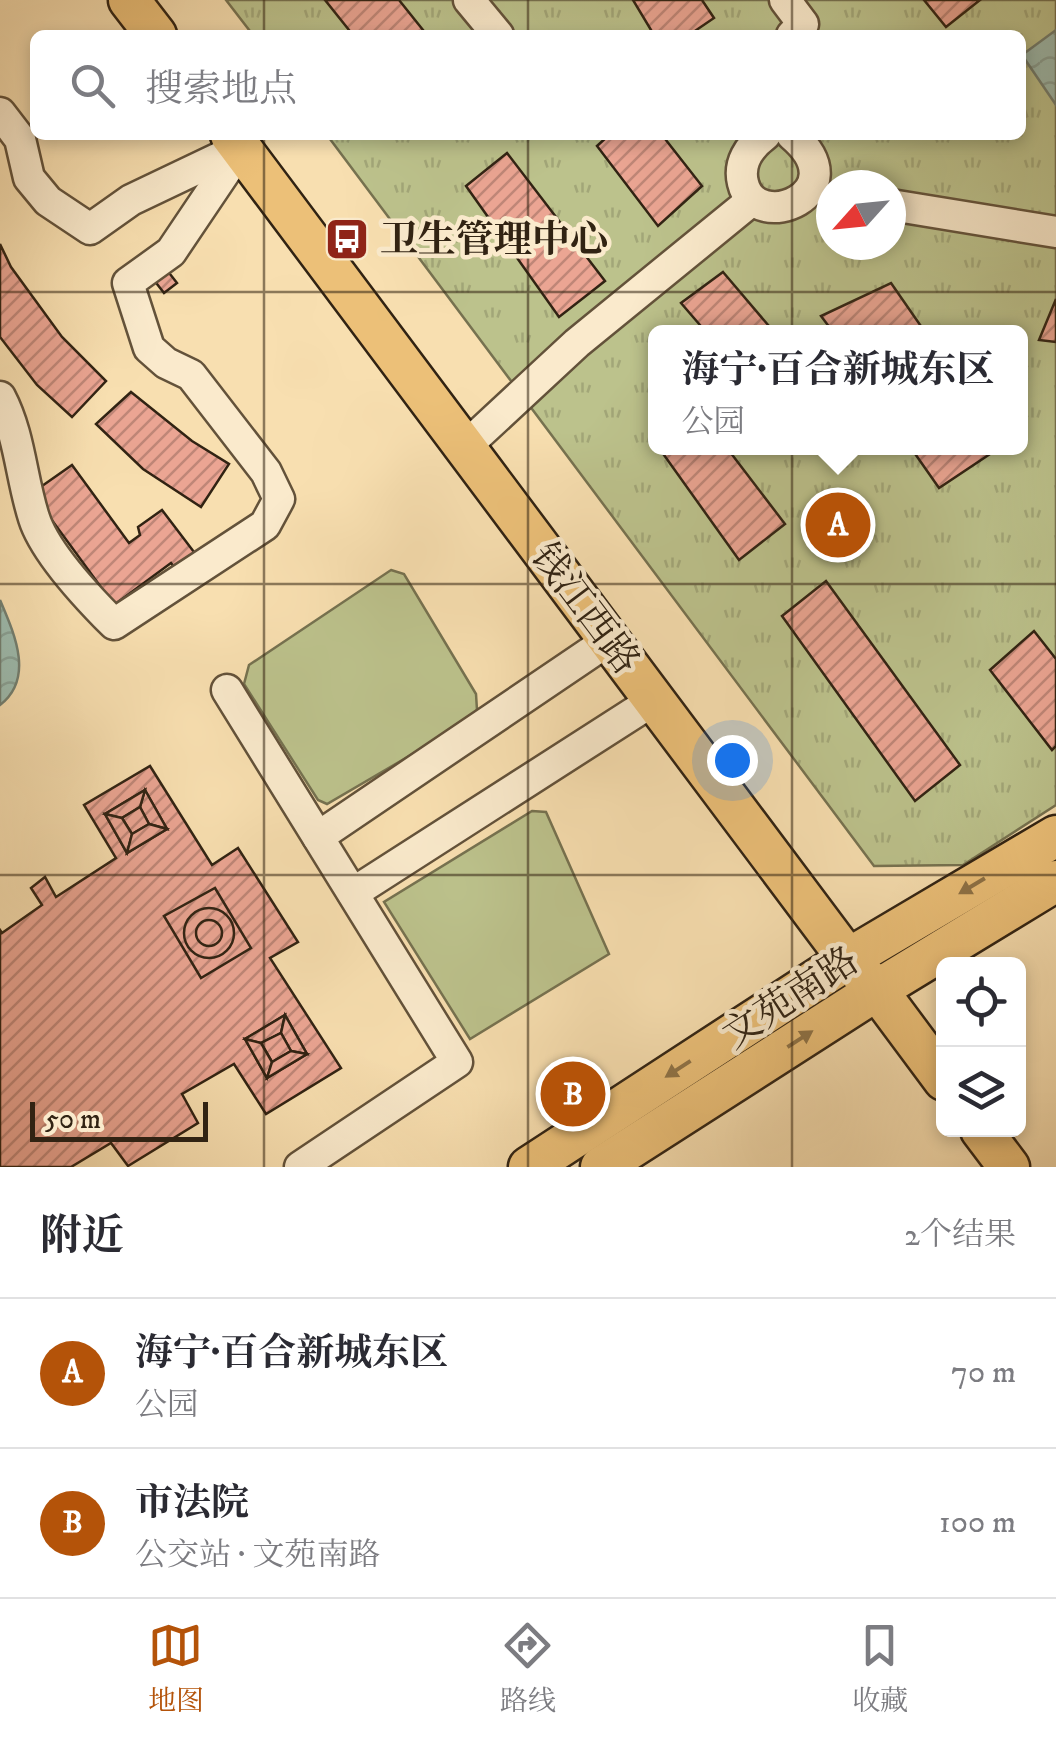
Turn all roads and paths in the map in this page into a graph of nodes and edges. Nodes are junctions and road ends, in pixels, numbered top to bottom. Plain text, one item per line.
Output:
1 (129, 0) edge
2 (469, 0) edge
3 (785, 0) edge
4 (152, 30) edge
5 (494, 30) edge
6 (797, 30) edge
7 (0, 113) edge
8 (760, 140) edge
9 (797, 140) edge
10 (236, 142) edge
11 (817, 170) edge
12 (816, 194) edge
13 (751, 202) junction
14 (906, 207) edge
15 (1056, 232) edge
16 (0, 397) edge
17 (466, 446) junction
18 (609, 640) junction
19 (227, 690) dead end
20 (654, 700) junction
21 (1056, 836) edge
22 (318, 837) junction
23 (1056, 881) edge
24 (353, 893) junction
25 (848, 959) junction
26 (877, 990) junction
27 (936, 1069) edge
28 (986, 1137) edge
29 (300, 1167) edge
30 (528, 1167) edge
31 (600, 1167) edge
32 (1009, 1167) edge

1 - 4 main road
2 - 5 lane
3 - 6 lane
7 - 10 lane
8 - 13 lane
9 - 11 lane
10 - 16 lane
10 - 17 main road, 钱江西路
12 - 13 lane
13 - 17 lane
14 - 15 lane
17 - 18 main road, 钱江西路
18 - 20 main road, 钱江西路
18 - 22 lane
19 - 22 lane
20 - 24 lane
20 - 25 main road, 钱江西路
21 -> 25 main road, 文苑南路
22 - 24 lane
23 - 26 main road, 文苑南路
24 - 29 lane
25 - 26 main road, 钱江西路
25 -> 30 main road, 文苑南路
26 - 27 main road, 钱江西路
31 -> 26 main road, 文苑南路
28 - 32 main road

